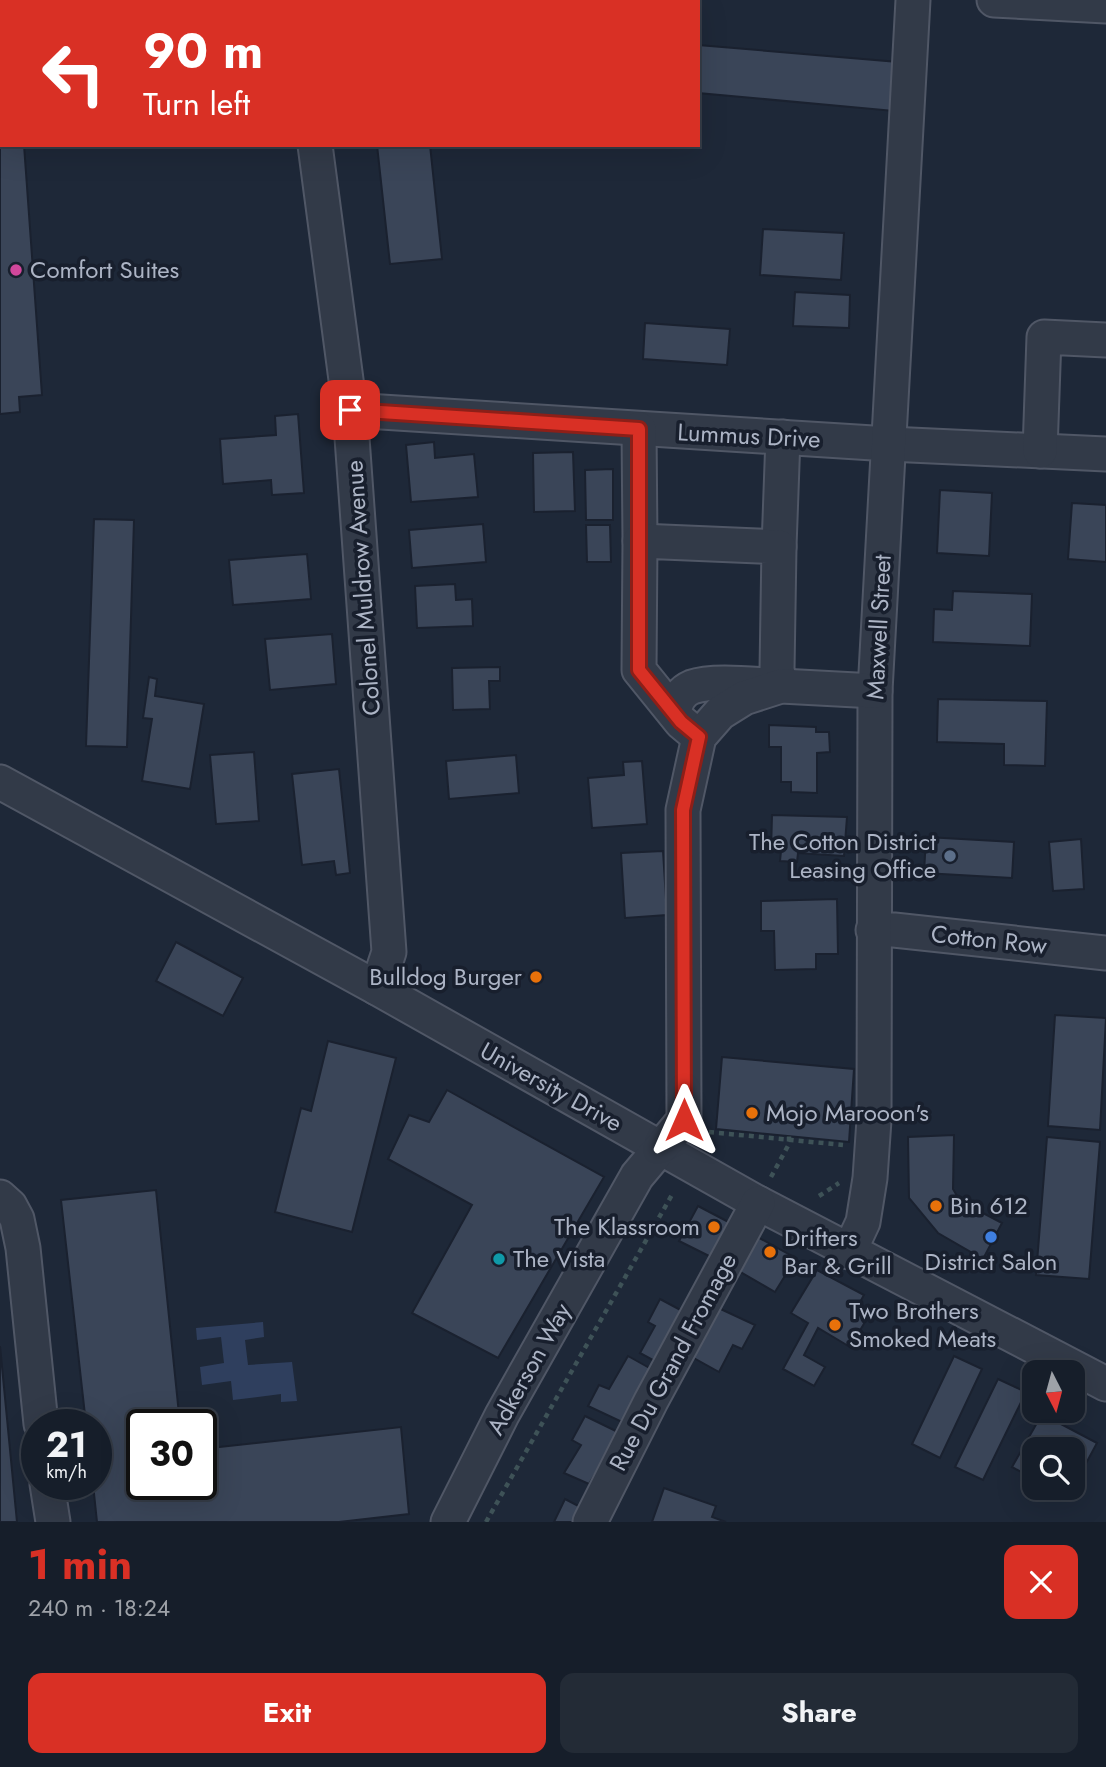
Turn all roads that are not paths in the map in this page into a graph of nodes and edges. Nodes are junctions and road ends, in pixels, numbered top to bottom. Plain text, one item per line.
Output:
1 (913, 0) edge
2 (995, 0) edge
3 (1106, 6) edge
4 (315, 147) edge
5 (1106, 340) edge
6 (350, 410) junction
7 (639, 429) junction
8 (783, 437) junction
9 (889, 444) junction
10 (1041, 451) junction
11 (1106, 454) edge
12 (640, 541) junction
13 (779, 547) junction
14 (780, 686) junction
15 (875, 691) junction
16 (674, 713) junction
17 (699, 737) junction
18 (0, 782) edge
19 (873, 930) junction
20 (1106, 953) edge
21 (377, 988) junction
22 (660, 1148) junction
23 (0, 1197) edge
24 (758, 1203) junction
25 (849, 1252) junction
26 (1106, 1384) edge
27 (39, 1409) edge
28 (50, 1500) edge
29 (53, 1522) edge
30 (448, 1522) edge
31 (590, 1522) edge

1 - 9 street, Maxwell Street
2 - 3 street
4 - 6 street, Colonel Muldrow Avenue
5 - 10 street
6 - 7 street, Lummus Drive
6 - 21 street, Colonel Muldrow Avenue
7 - 8 street, Lummus Drive
7 - 12 street
8 - 9 street, Lummus Drive
8 - 13 street
9 - 10 street, Lummus Drive
9 - 15 street, Maxwell Street
10 - 11 street, Lummus Drive
12 - 13 street
12 - 16 street
13 - 14 street
14 - 15 street
14 - 16 street
14 - 17 street
15 - 19 street, Maxwell Street
16 - 17 street
17 - 22 street, Adkerson Way
18 - 21 street, University Drive
19 - 20 street, Cotton Row
19 - 25 street, Maxwell Street
21 - 22 street, University Drive
22 - 24 street, University Drive
22 - 30 street, Adkerson Way
23 - 27 street
24 - 25 street, University Drive
24 - 31 street, Rue Du Grand Fromage
25 - 26 street, University Drive
28 - 29 street

